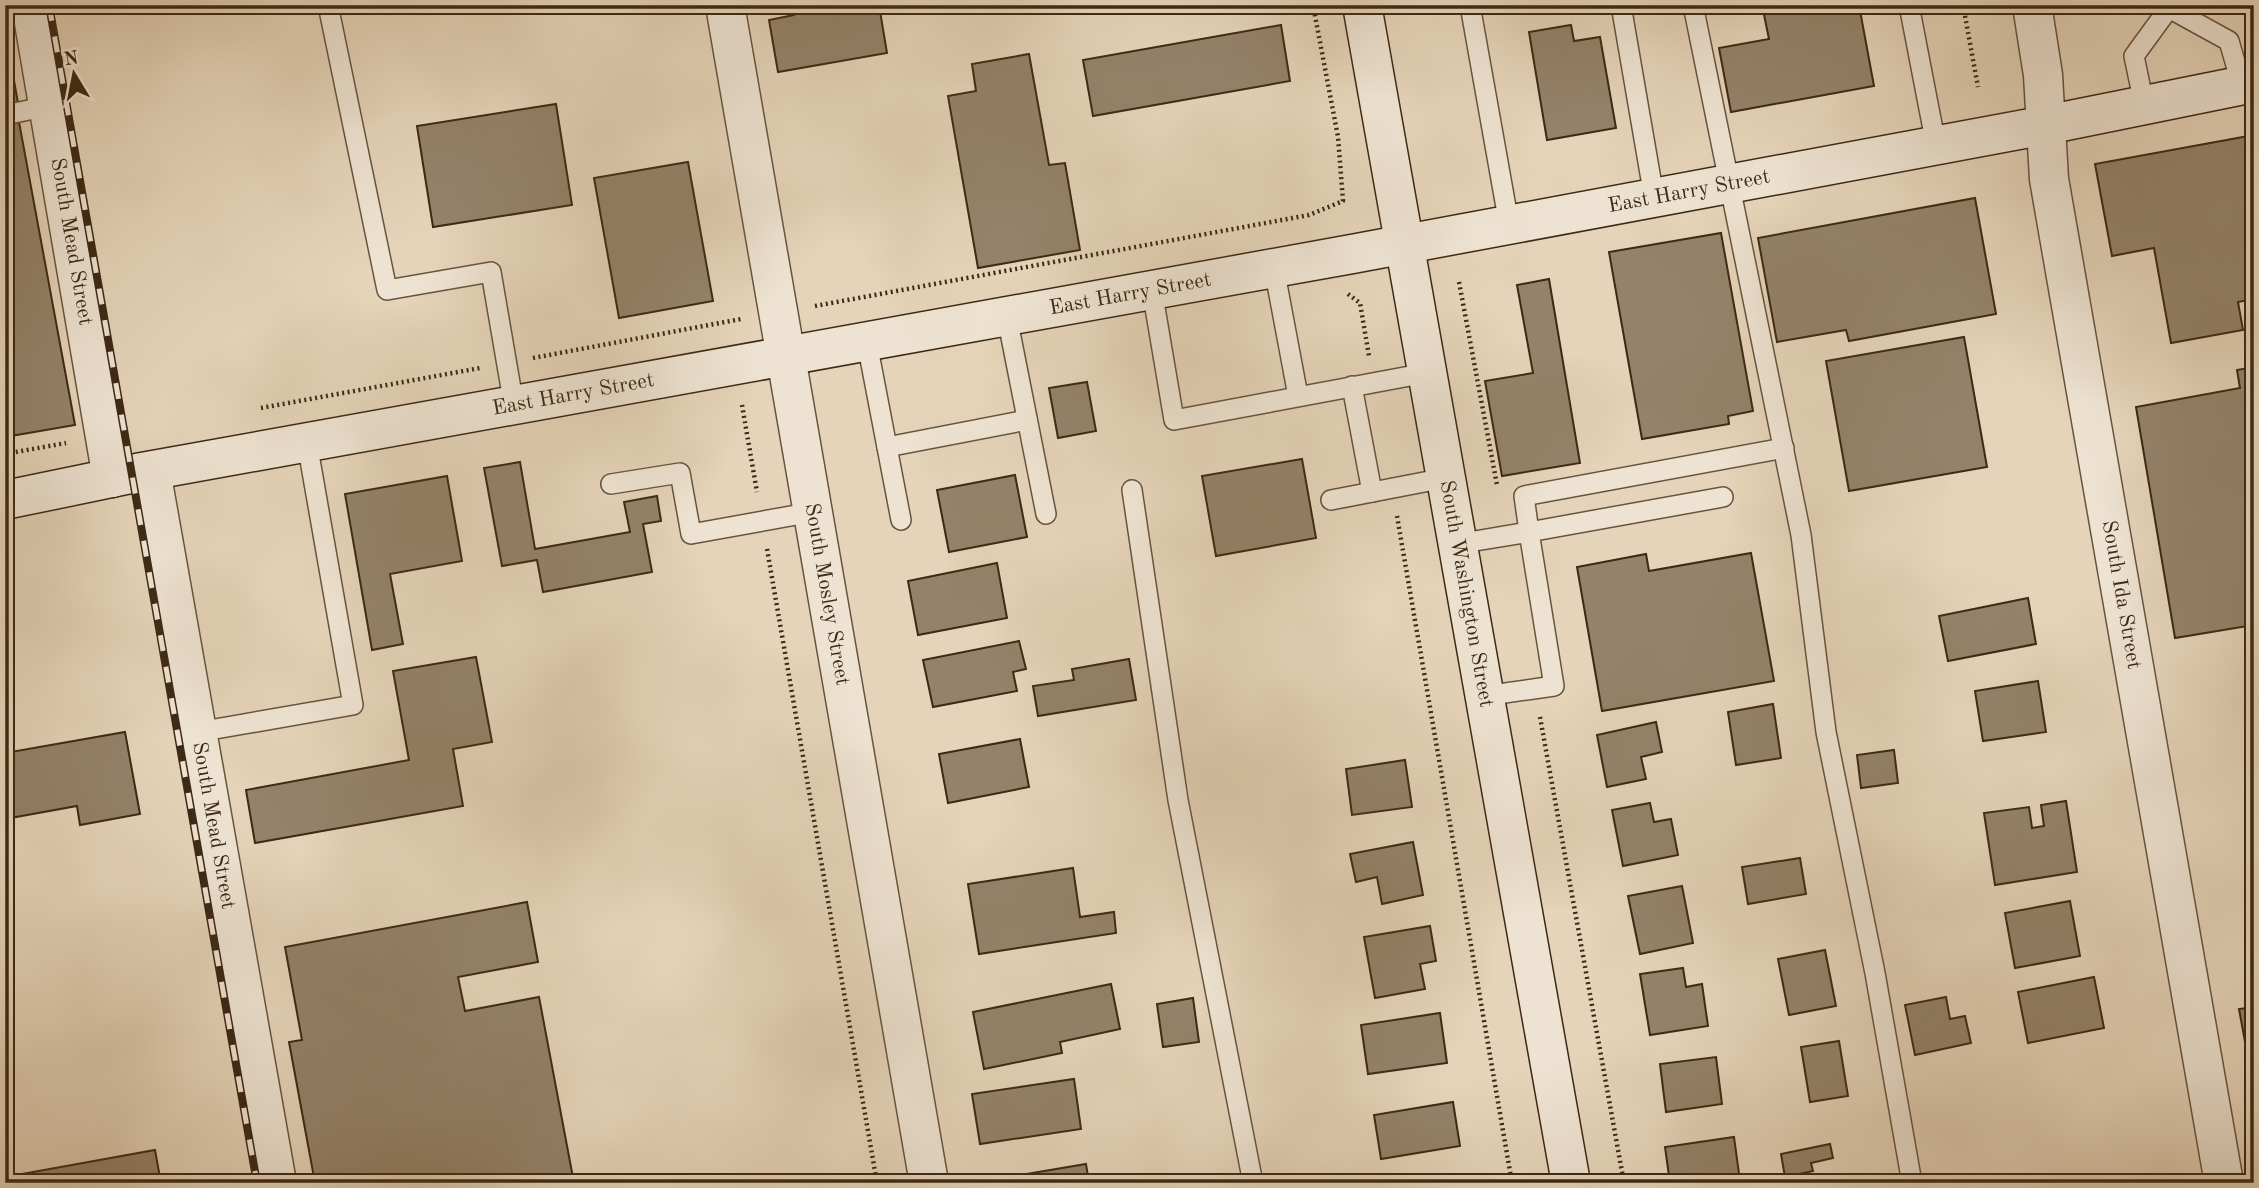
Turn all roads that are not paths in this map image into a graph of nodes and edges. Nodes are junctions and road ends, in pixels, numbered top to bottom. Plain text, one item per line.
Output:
1 (31, 5) edge
2 (328, 5) edge
3 (725, 5) edge
4 (1362, 5) edge
5 (1470, 5) edge
6 (1621, 5) edge
7 (1693, 5) edge
8 (1909, 5) edge
9 (2032, 5) edge
10 (2169, 6) edge
11 (2248, 84) edge
12 (2144, 104) junction
13 (48, 106) junction
14 (5, 114) edge
15 (2046, 125) junction
16 (1936, 145) junction
17 (1728, 184) junction
18 (1654, 197) junction
19 (1509, 224) junction
20 (1403, 244) junction
21 (1274, 268) junction
22 (1152, 290) junction
23 (1007, 317) junction
24 (867, 342) junction
25 (786, 358) junction
26 (1426, 373) junction
27 (1352, 386) junction
28 (1298, 396) junction
29 (514, 406) junction
30 (1027, 420) junction
31 (307, 443) junction
32 (887, 447) junction
33 (1784, 448) junction
34 (151, 471) junction
35 (112, 478) junction
36 (1445, 478) junction
37 (611, 484) dead end
38 (1132, 490) dead end
39 (1372, 492) junction
40 (1723, 497) dead end
41 (5, 500) edge
42 (1331, 500) dead end
43 (813, 512) junction
44 (1046, 514) dead end
45 (901, 520) dead end
46 (1529, 533) junction
47 (1457, 544) junction
48 (1484, 696) junction
49 (198, 732) junction
50 (277, 1183) edge
51 (929, 1183) edge
52 (1253, 1183) edge
53 (1571, 1183) edge
54 (1912, 1183) edge
55 (2224, 1183) edge

1 - 13 street, South Mead Street
2 - 29 lane
3 - 25 street, South Mosley Street
4 - 20 street, South Washington Street
5 - 19 lane
6 - 18 lane
7 - 17 lane
8 - 16 lane
9 - 15 street, South Ida Street
10 - 11 lane
10 - 12 lane
11 - 12 street, East Harry Street
12 - 15 street, East Harry Street
13 - 14 lane
13 - 35 street, South Mead Street
15 - 16 street, East Harry Street
15 - 55 street, South Ida Street
16 - 17 street, East Harry Street
17 - 18 street, East Harry Street
17 - 33 lane
18 - 19 street, East Harry Street
19 - 20 street, East Harry Street
20 - 21 street, East Harry Street
20 - 26 street, South Washington Street
21 - 22 street, East Harry Street
21 - 28 lane
22 - 23 street, East Harry Street
22 - 28 lane
23 - 24 street, East Harry Street
23 - 30 lane
24 - 25 street, East Harry Street
24 - 32 lane
25 - 29 street, East Harry Street
25 - 43 street, South Mosley Street
26 - 27 lane
26 - 36 street, South Washington Street
27 - 28 lane
27 - 39 lane
29 - 31 street, East Harry Street
30 - 32 lane
30 - 44 lane
31 - 34 street, East Harry Street
31 - 49 lane
32 - 45 lane
33 - 46 lane
33 - 54 lane
34 - 35 street, East Harry Street
34 - 49 street, South Mead Street
35 - 41 street, East Harry Street
36 - 39 lane
36 - 47 street, South Washington Street
37 - 43 lane
38 - 52 lane
39 - 42 lane
40 - 46 lane
43 - 51 street, South Mosley Street
46 - 47 lane
46 - 48 lane
47 - 48 street, South Washington Street
48 - 53 street, South Washington Street
49 - 50 street, South Mead Street

